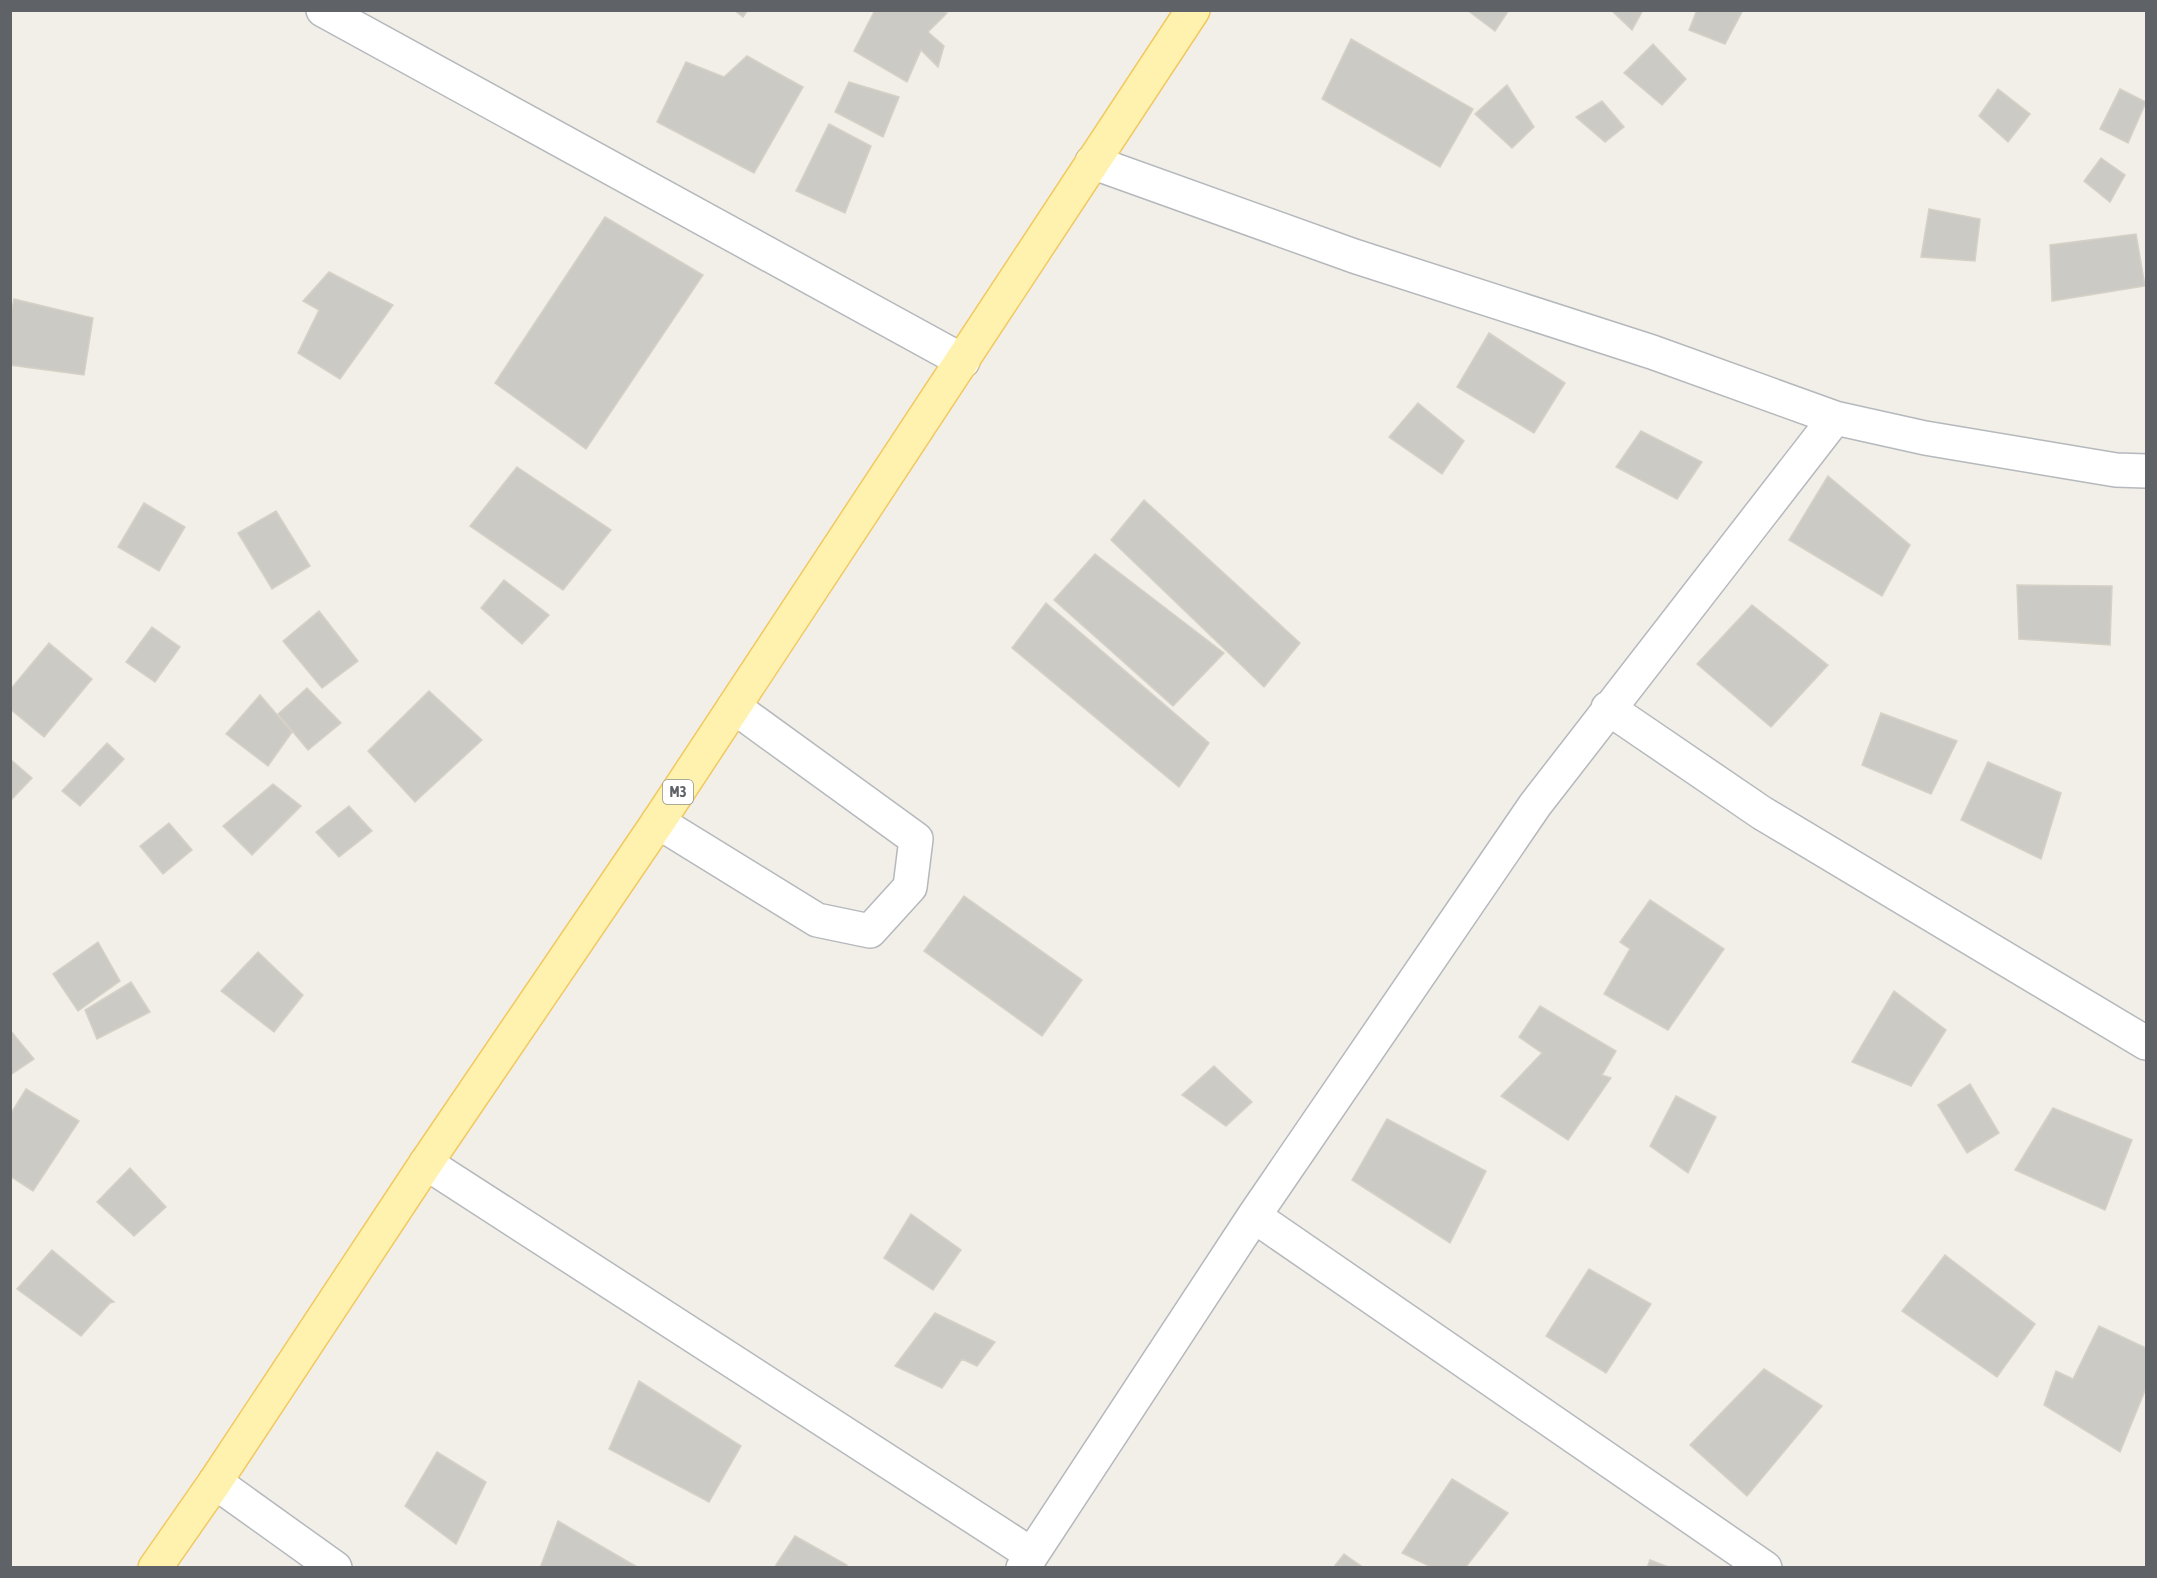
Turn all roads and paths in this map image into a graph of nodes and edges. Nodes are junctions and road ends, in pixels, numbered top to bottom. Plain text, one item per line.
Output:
1 (323, 10) edge
2 (1193, 10) edge
3 (1092, 162) junction
4 (963, 362) junction
5 (1835, 417) junction
6 (2146, 471) edge
7 (734, 707) junction
8 (1608, 708) junction
9 (658, 822) junction
10 (2146, 1043) edge
11 (426, 1164) junction
12 (1254, 1216) junction
13 (215, 1482) junction
14 (1027, 1561) edge
15 (155, 1568) edge
16 (335, 1568) edge
17 (1765, 1568) edge

1 - 4 street
2 - 3 main road, M3
3 - 4 main road, M3
3 - 5 street
4 - 7 main road, M3
5 - 6 street
5 - 8 street
7 - 9 main road, M3
7 - 9 street
8 - 10 street
8 - 12 street
9 - 11 main road, M3
11 - 13 main road, M3
11 - 14 street
12 - 14 street
12 - 17 street
13 - 15 main road, M3
13 - 16 street

